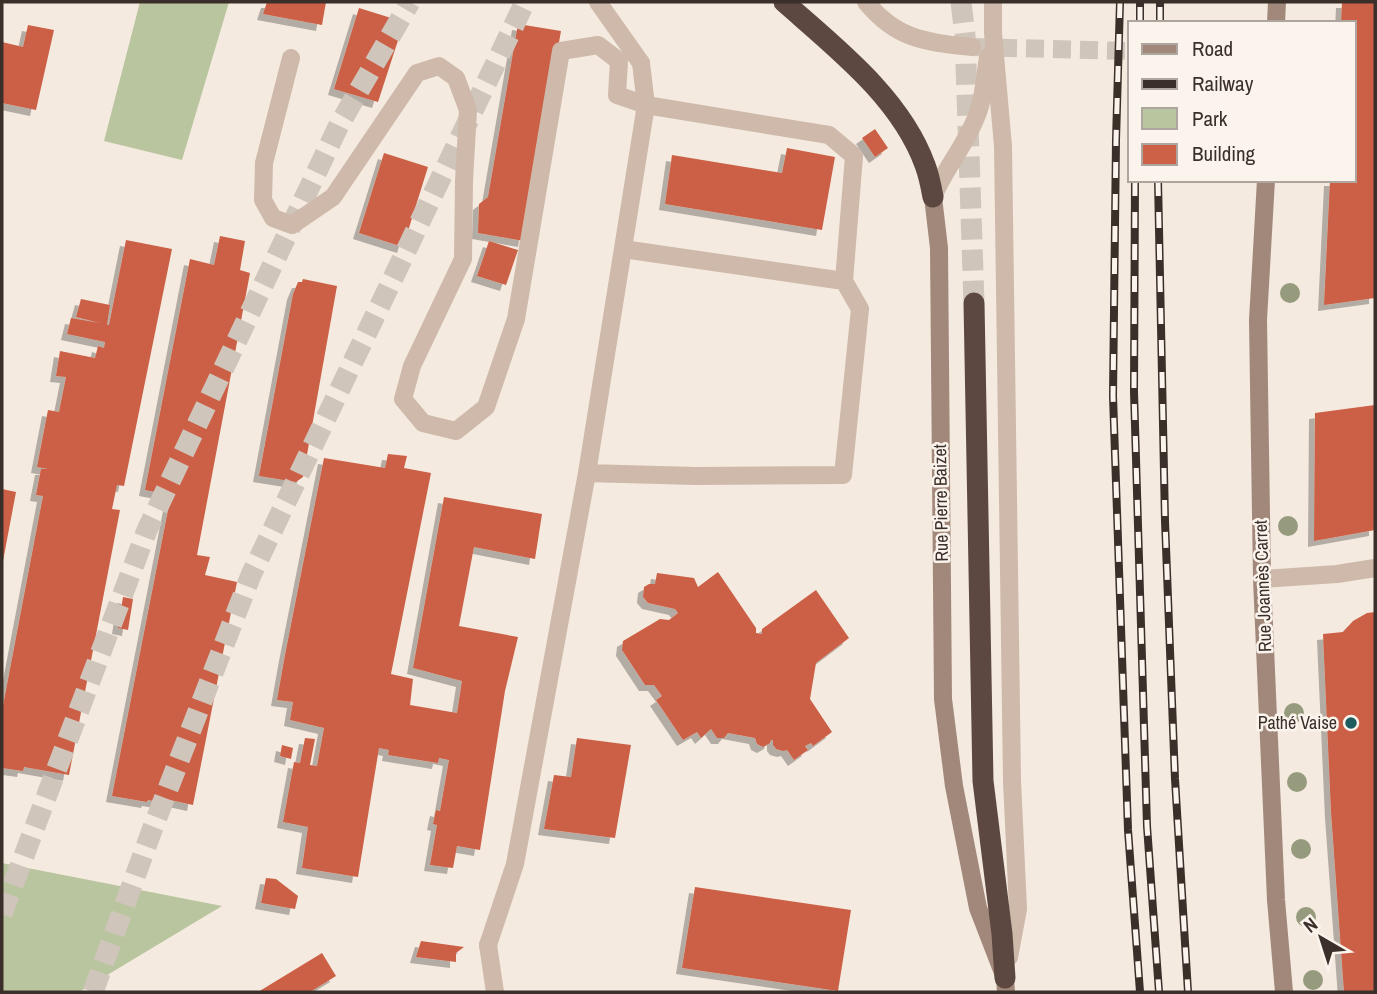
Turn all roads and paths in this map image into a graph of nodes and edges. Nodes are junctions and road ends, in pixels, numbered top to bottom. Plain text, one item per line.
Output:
1 (598, 2) edge
2 (784, 2) edge
3 (866, 2) edge
4 (993, 2) edge
5 (1277, 2) edge
6 (1276, 21) edge
7 (993, 33) junction
8 (972, 47) tunnel mouth
9 (291, 58) dead end
10 (646, 105) junction
11 (1266, 182) edge
12 (933, 197) junction
13 (623, 248) junction
14 (845, 281) junction
15 (974, 303) tunnel mouth
16 (587, 473) junction
17 (1375, 568) edge
18 (1262, 579) junction
19 (1006, 985) edge
20 (495, 992) edge
21 (1284, 992) edge

1 - 10 street
2 - 12 highway
3 - 8 street
4 - 7 street
5 - 6 street
7 - 12 street
7 - 19 street
9 - 10 street
10 - 13 street
10 - 14 street
11 - 18 street, Rue Joannès Carret
12 - 19 street, Rue Pierre Baizet
13 - 14 street
13 - 16 street
14 - 16 street
15 - 19 highway
16 - 20 street
17 - 18 street
18 - 21 street, Rue Joannès Carret

